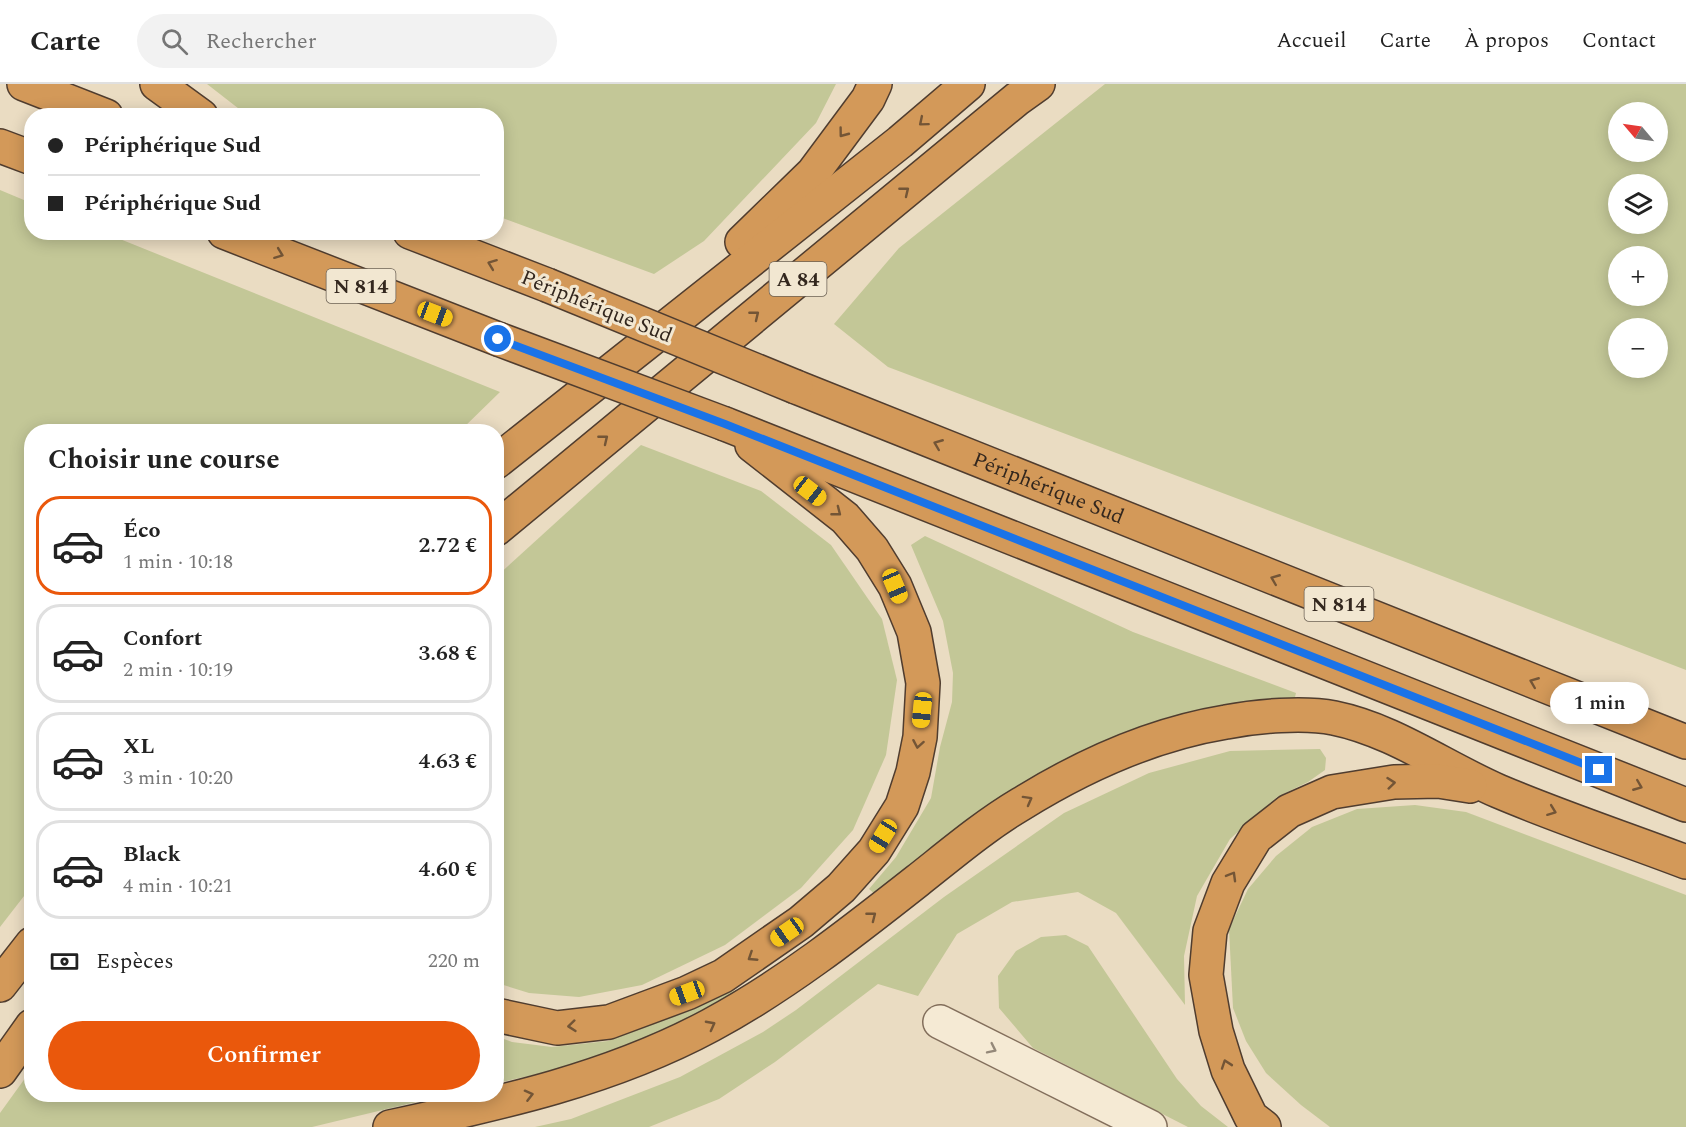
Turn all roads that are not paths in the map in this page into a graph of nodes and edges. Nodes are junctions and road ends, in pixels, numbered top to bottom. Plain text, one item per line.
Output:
1 (24, 84) edge
2 (157, 84) edge
3 (875, 84) edge
4 (968, 84) edge
5 (1038, 84) edge
6 (86, 108) edge
7 (190, 108) edge
8 (0, 146) edge
9 (24, 155) edge
10 (244, 240) edge
11 (431, 240) edge
12 (725, 424) junction
13 (504, 448) edge
14 (504, 456) edge
15 (559, 476) junction
16 (504, 522) edge
17 (504, 533) edge
18 (1686, 742) edge
19 (1497, 790) junction
20 (1686, 805) edge
21 (1686, 862) edge
22 (24, 954) edge
23 (0, 985) edge
24 (504, 1017) edge
25 (940, 1023) dead end
26 (24, 1037) edge
27 (0, 1071) edge
28 (503, 1102) edge
29 (504, 1102) edge
30 (390, 1127) edge
31 (1150, 1127) edge
32 (1264, 1127) edge

1 - 6 highway
2 - 7 highway
3 -> 13 highway
4 -> 14 highway, A 84
15 -> 5 highway, A 84
8 - 9 highway
10 -> 12 highway, N 814, bridge
18 -> 11 highway, Périphérique Sud / N 814, bridge
12 -> 20 highway, N 814
12 -> 24 highway
15 - 16 highway, A 84
15 - 17 highway
19 -> 21 highway
29 -> 19 highway
32 -> 19 highway
22 - 23 highway
25 -> 31 street
26 - 27 highway
30 -> 28 highway

